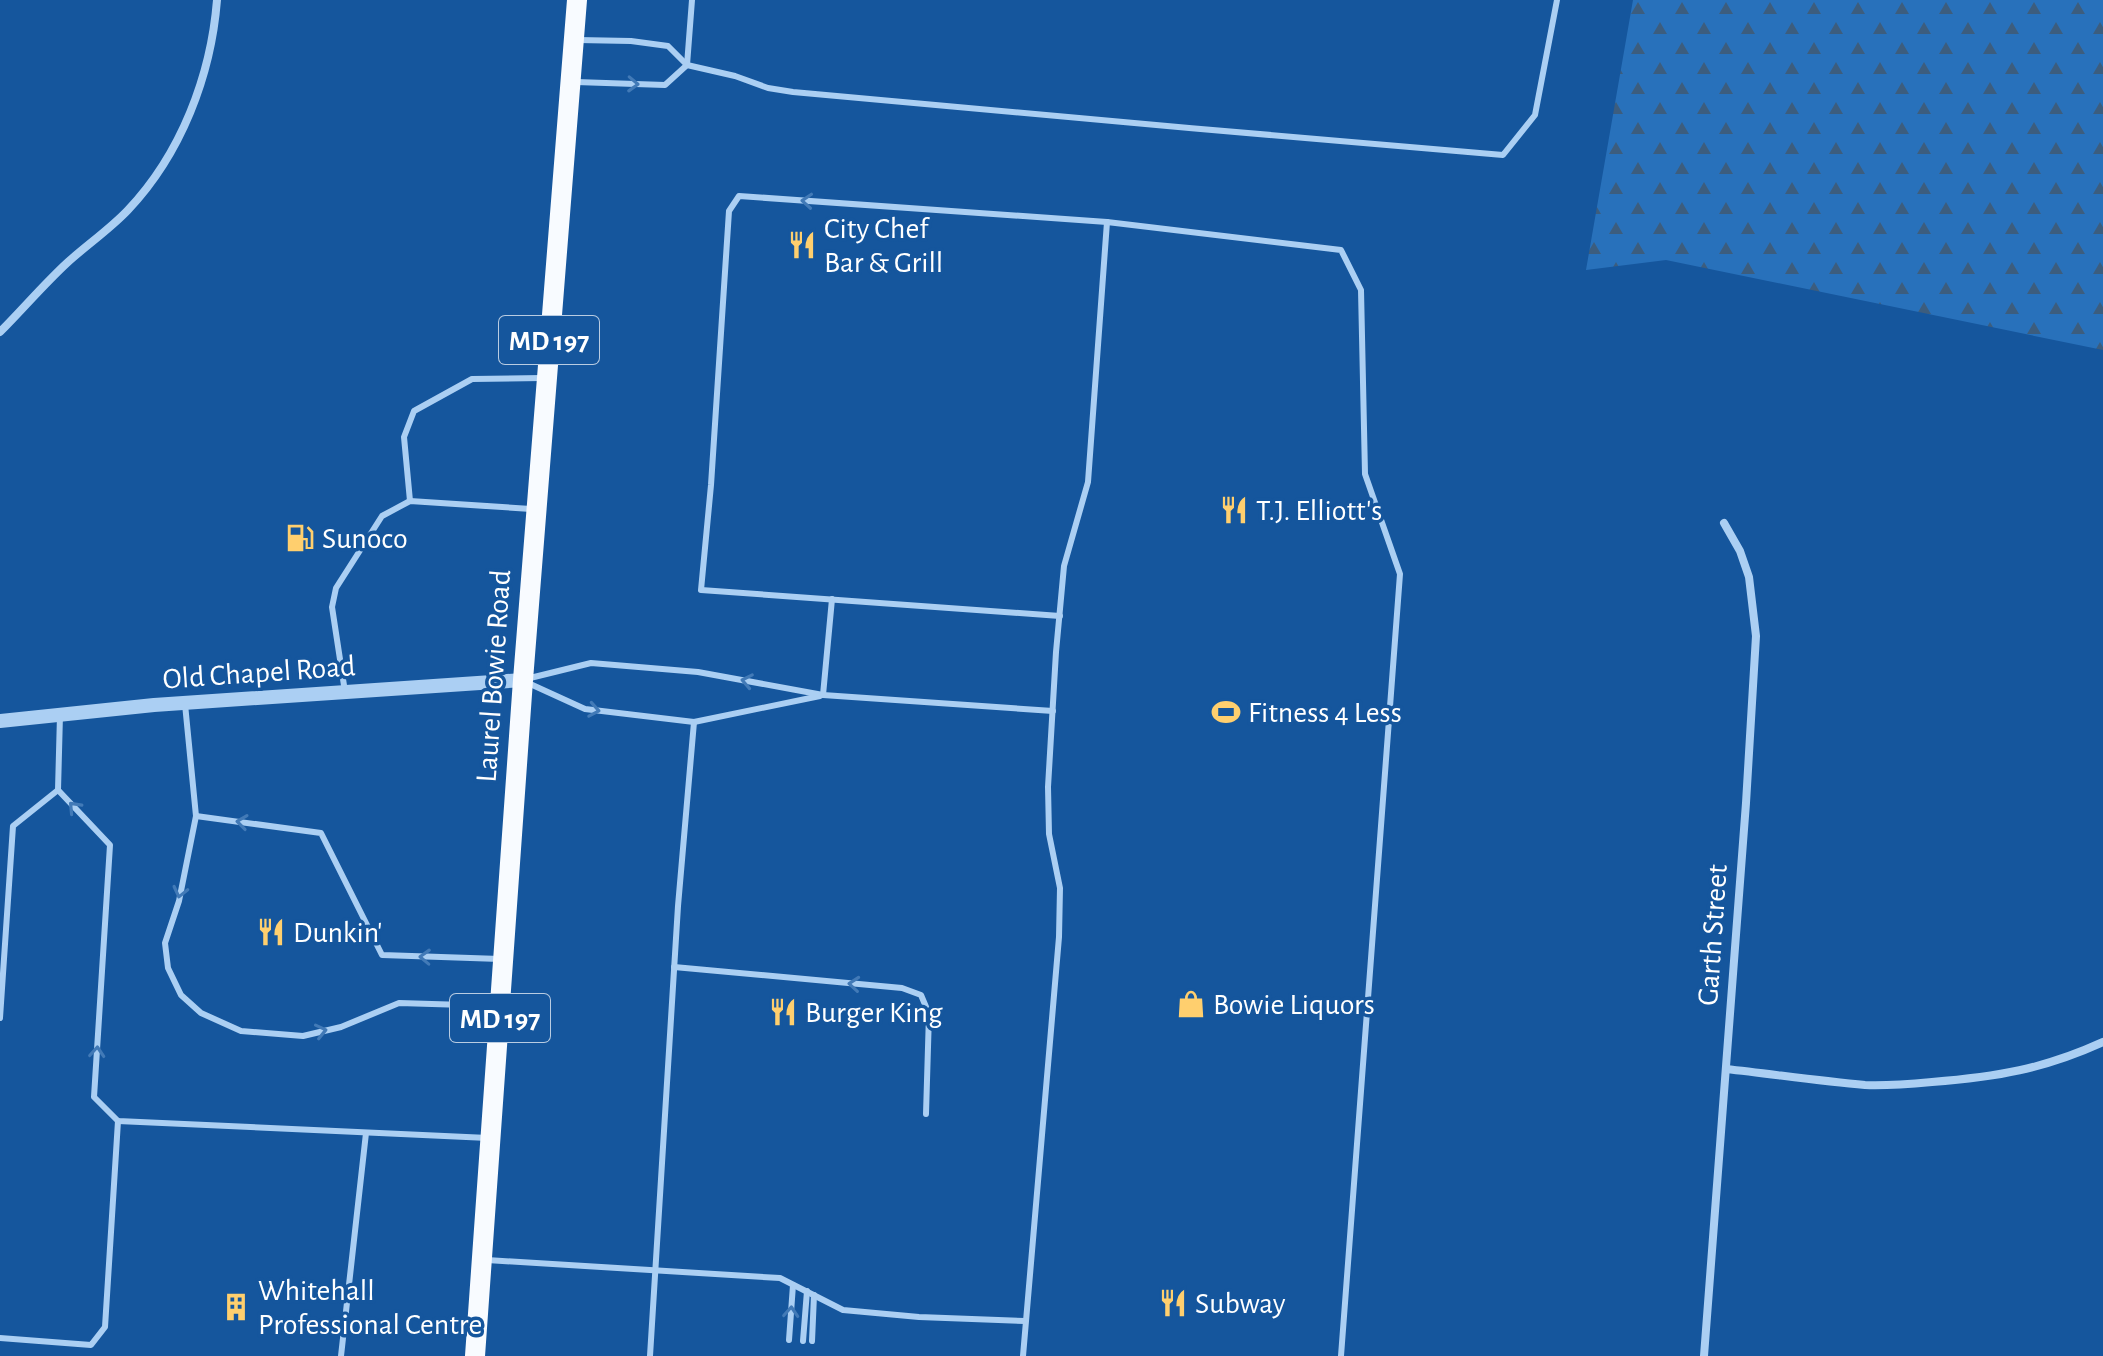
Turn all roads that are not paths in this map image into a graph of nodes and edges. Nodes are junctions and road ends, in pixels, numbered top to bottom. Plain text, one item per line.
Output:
1 (217, 0) edge
2 (577, 0) edge
3 (692, 0) edge
4 (1557, 0) edge
5 (574, 40) junction
6 (687, 65) junction
7 (570, 82) junction
8 (1107, 222) junction
9 (0, 332) edge
10 (546, 378) junction
11 (410, 501) junction
12 (536, 510) junction
13 (1724, 523) dead end
14 (832, 599) junction
15 (1060, 616) junction
16 (523, 680) junction
17 (345, 692) junction
18 (823, 695) junction
19 (185, 704) junction
20 (1053, 711) junction
21 (60, 715) junction
22 (0, 721) edge
23 (694, 722) junction
24 (58, 790) junction
25 (196, 816) junction
26 (503, 960) junction
27 (674, 967) junction
28 (501, 1006) junction
29 (0, 1018) edge
30 (2103, 1042) edge
31 (1726, 1069) junction
32 (926, 1114) dead end
33 (118, 1121) junction
34 (366, 1133) junction
35 (492, 1138) junction
36 (483, 1259) junction
37 (656, 1269) junction
38 (793, 1285) junction
39 (810, 1293) junction
40 (1025, 1321) junction
41 (0, 1338) edge
42 (789, 1340) dead end
43 (803, 1341) dead end
44 (812, 1341) dead end
45 (341, 1356) edge
46 (475, 1356) edge
47 (650, 1356) edge
48 (1023, 1356) edge
49 (1341, 1356) edge
50 (1704, 1356) edge

1 - 9 street
2 - 5 main road, Laurel Bowie Road / MD 197
3 - 6 lane
4 - 6 lane
5 - 6 lane
5 - 7 main road, Laurel Bowie Road / MD 197
7 -> 6 lane
7 - 10 main road, Laurel Bowie Road / MD 197
8 -> 14 lane
8 - 15 lane
8 - 49 lane
10 - 11 lane
10 - 12 main road, Laurel Bowie Road / MD 197
11 - 12 lane
11 - 17 lane
12 - 16 main road, Laurel Bowie Road / MD 197
13 - 31 street, Garth Street
14 - 15 lane
14 - 18 lane
15 - 20 lane
16 - 17 street, Old Chapel Road
18 -> 16 lane
16 -> 23 lane
16 - 26 main road, Laurel Bowie Road / MD 197
17 - 19 street, Old Chapel Road
18 - 20 lane
18 - 23 lane
19 - 21 street, Old Chapel Road
19 - 25 lane
20 - 40 lane
21 - 22 street, Old Chapel Road
21 - 24 lane
23 - 27 lane
24 - 29 lane
33 -> 24 lane
26 -> 25 lane
25 -> 28 lane
26 - 28 main road, Laurel Bowie Road / MD 197
32 -> 27 lane
27 - 37 lane
28 - 35 main road, Laurel Bowie Road / MD 197
30 - 31 street
31 - 50 street, Garth Street
33 - 34 lane
33 - 41 lane
34 - 35 lane
34 - 45 lane
35 - 36 main road, Laurel Bowie Road / MD 197
36 - 37 lane
36 - 46 main road, Laurel Bowie Road / MD 197
37 - 38 lane
37 - 47 lane
38 - 39 lane
42 -> 38 lane
39 - 40 lane
39 - 43 lane
39 - 44 lane
40 - 48 lane

